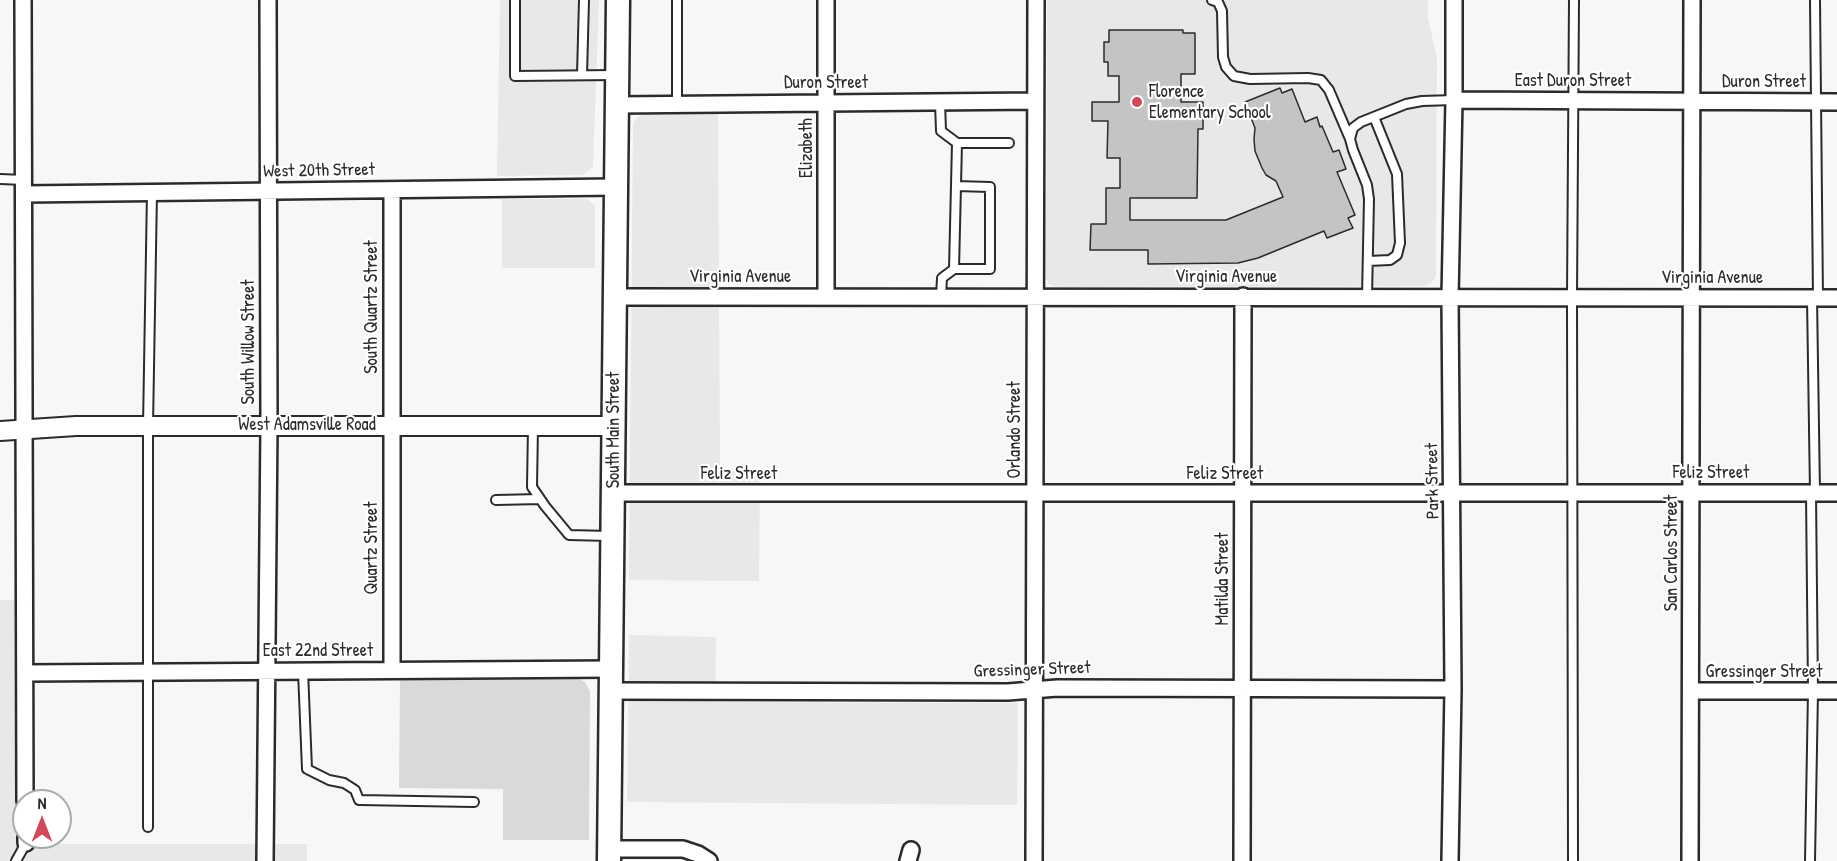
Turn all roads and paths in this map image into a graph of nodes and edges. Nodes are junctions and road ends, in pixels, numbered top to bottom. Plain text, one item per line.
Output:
1 (23, 0) edge
2 (268, 0) edge
3 (515, 0) edge
4 (584, 0) edge
5 (618, 0) edge
6 (677, 0) edge
7 (826, 0) edge
8 (1036, 0) edge
9 (1212, 0) edge
10 (1454, 0) edge
11 (1574, 0) edge
12 (1692, 0) edge
13 (1815, 0) edge
14 (582, 75) junction
15 (616, 75) junction
16 (1454, 100) junction
17 (1035, 101) junction
18 (1573, 101) junction
19 (940, 102) junction
20 (1691, 102) junction
21 (1816, 102) junction
22 (1837, 102) edge
23 (826, 103) junction
24 (677, 104) junction
25 (616, 105) junction
26 (1374, 117) junction
27 (1350, 139) junction
28 (957, 143) junction
29 (1009, 143) dead end
30 (0, 179) edge
31 (956, 186) junction
32 (24, 187) junction
33 (615, 187) junction
34 (392, 189) junction
35 (268, 191) junction
36 (152, 192) junction
37 (1368, 261) junction
38 (954, 269) junction
39 (1034, 296) junction
40 (615, 297) junction
41 (826, 297) junction
42 (941, 297) junction
43 (1243, 297) junction
44 (1366, 297) junction
45 (1450, 297) junction
46 (1572, 297) junction
47 (1691, 298) junction
48 (1815, 298) junction
49 (1837, 298) edge
50 (269, 425) junction
51 (391, 425) junction
52 (148, 426) junction
53 (533, 426) junction
54 (614, 426) junction
55 (25, 428) junction
56 (0, 430) edge
57 (613, 493) junction
58 (1034, 493) junction
59 (1243, 493) junction
60 (1453, 493) junction
61 (1574, 493) junction
62 (1691, 493) junction
63 (1813, 493) junction
64 (1837, 493) edge
65 (496, 500) dead end
66 (540, 500) junction
67 (613, 536) junction
68 (392, 670) junction
69 (266, 671) junction
70 (303, 671) junction
71 (147, 672) junction
72 (25, 673) junction
73 (611, 680) junction
74 (1243, 688) junction
75 (1453, 689) junction
76 (1034, 690) junction
77 (1691, 691) junction
78 (1813, 691) junction
79 (1837, 692) edge
80 (26, 789) edge
81 (474, 802) dead end
82 (148, 827) dead end
83 (609, 855) edge
84 (265, 861) edge
85 (709, 861) edge
86 (1034, 861) edge
87 (1242, 861) edge
88 (1450, 861) edge
89 (1573, 861) edge
90 (1690, 861) edge
91 (1810, 861) edge

1 - 32 street
2 - 35 street, South Willow Street
3 - 14 lane
4 - 14 lane
5 - 15 main road, South Main Street
6 - 24 lane
7 - 23 street, Elizabeth
8 - 17 street, Orlando Street
9 - 27 lane
10 - 16 street, Park Street
11 - 18 lane
12 - 20 street, San Carlos Street
13 - 21 lane
14 - 15 lane
15 - 25 main road, South Main Street
16 - 18 street, East Duron Street
16 - 26 lane
16 - 45 street, Park Street
17 - 19 street, Duron Street
17 - 39 street, Orlando Street
18 - 20 street, East Duron Street
18 - 46 lane
19 - 23 street, Duron Street
19 - 28 lane
20 - 21 street, Duron Street
20 - 47 street, San Carlos Street
21 - 22 street, Duron Street
21 - 48 lane
23 - 24 street, Duron Street
23 - 41 street, Elizabeth
24 - 25 street, Duron Street
25 - 33 main road, South Main Street
26 - 27 lane
26 - 37 lane
27 - 37 lane
28 - 29 lane
28 - 31 lane
30 - 32 lane
31 - 38 lane
31 - 38 lane
32 - 36 street, West 20th Street
32 - 55 street
33 - 34 street, West 20th Street
33 - 40 main road, South Main Street
34 - 35 street, West 20th Street
34 - 51 street, South Quartz Street
35 - 36 street, West 20th Street
35 - 50 street, South Willow Street
36 - 52 lane
37 - 44 lane
38 - 42 lane
39 - 42 street, Virginia Avenue
39 - 43 street, Virginia Avenue
39 - 58 street, Orlando Street
40 - 41 street, Virginia Avenue
40 - 54 main road, South Main Street
41 - 42 street, Virginia Avenue
43 - 44 street, Virginia Avenue
43 - 59 street, Matilda Street
44 - 45 street, Virginia Avenue
45 - 46 street, Virginia Avenue
45 - 60 street, Park Street
46 - 47 street, Virginia Avenue
46 - 61 lane
47 - 48 street, Virginia Avenue
47 - 62 street, San Carlos Street
48 - 49 street, Virginia Avenue
48 - 63 lane
50 - 51 street, West Adamsville Road
50 - 52 street, West Adamsville Road
50 - 69 street, South Willow Street
51 - 53 street, West Adamsville Road
51 - 68 street, Quartz Street
52 - 55 street, West Adamsville Road
52 - 71 lane
53 - 54 street, West Adamsville Road
53 - 66 lane
54 - 57 main road, South Main Street
55 - 56 street, West Adamsville Road
55 - 72 street
57 - 58 street, Feliz Street
57 - 67 main road, South Main Street
58 - 59 street, Feliz Street
58 - 76 street, Orlando Street
59 - 60 street, Feliz Street
59 - 74 street, Matilda Street
60 - 61 street, Feliz Street
60 - 75 street, Park Street
61 - 62 street, Feliz Street
61 - 89 lane
62 - 63 street, Feliz Street
62 - 77 street, San Carlos Street
63 - 64 street, Feliz Street
63 - 78 lane
65 - 66 lane
66 - 67 lane
67 - 73 main road, South Main Street
68 - 70 street, East 22nd Street
68 - 73 street, East 22nd Street
69 - 70 street, East 22nd Street
69 - 71 street, East 22nd Street
69 - 84 street, South Willow Street
70 - 81 lane
71 - 72 street, East 22nd Street
71 - 82 lane
72 - 80 street
73 - 76 street, Gressinger Street
73 - 83 main road, South Main Street
74 - 75 street, Gressinger Street
74 - 76 street, Gressinger Street
74 - 87 street, Matilda Street
75 - 88 street, Park Street
76 - 86 street, Orlando Street
77 - 78 street, Gressinger Street
77 - 90 street, San Carlos Street
78 - 79 street, Gressinger Street
78 - 91 lane
83 - 85 street

